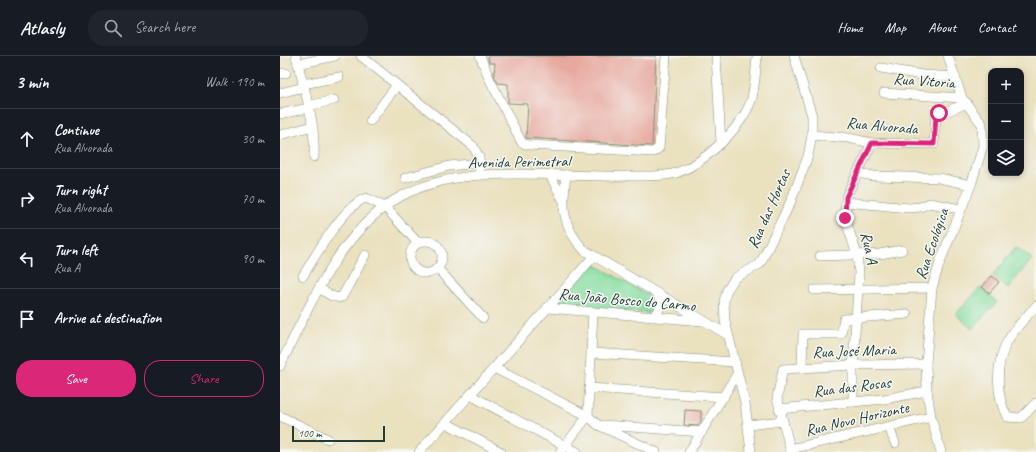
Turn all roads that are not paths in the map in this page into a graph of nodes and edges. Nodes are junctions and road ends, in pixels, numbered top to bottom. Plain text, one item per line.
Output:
1 (335, 56) edge
2 (361, 56) edge
3 (480, 56) edge
4 (666, 56) edge
5 (716, 56) edge
6 (757, 56) edge
7 (795, 56) edge
8 (948, 56) edge
9 (296, 60) edge
10 (881, 68) dead end
11 (339, 77) dead end
12 (955, 77) junction
13 (397, 85) junction
14 (303, 86) junction
15 (280, 93) edge
16 (884, 93) dead end
17 (334, 100) dead end
18 (964, 101) junction
19 (309, 107) junction
20 (280, 114) edge
21 (370, 121) dead end
22 (313, 126) junction
23 (280, 135) edge
24 (812, 135) junction
25 (721, 143) junction
26 (872, 143) junction
27 (986, 150) edge
28 (314, 157) dead end
29 (480, 163) junction
30 (857, 173) junction
31 (480, 175) junction
32 (550, 175) junction
33 (566, 175) junction
34 (580, 176) junction
35 (405, 178) dead end
36 (971, 185) junction
37 (563, 196) junction
38 (846, 202) junction
39 (385, 208) junction
40 (960, 210) junction
41 (418, 243) junction
42 (902, 250) dead end
43 (366, 255) dead end
44 (857, 255) junction
45 (594, 256) junction
46 (820, 256) dead end
47 (437, 268) junction
48 (303, 276) dead end
49 (319, 288) junction
50 (932, 288) junction
51 (859, 289) junction
52 (814, 290) dead end
53 (658, 294) junction
54 (1036, 306) edge
55 (547, 308) junction
56 (593, 312) junction
57 (907, 314) dead end
58 (652, 317) junction
59 (483, 318) dead end
60 (858, 318) junction
61 (705, 321) junction
62 (728, 335) junction
63 (592, 353) junction
64 (735, 362) junction
65 (926, 364) junction
66 (854, 365) junction
67 (280, 366) edge
68 (802, 367) junction
69 (494, 368) junction
70 (737, 374) junction
71 (589, 388) junction
72 (927, 391) junction
73 (470, 395) junction
74 (724, 397) junction
75 (853, 402) junction
76 (1036, 403) edge
77 (779, 409) junction
78 (280, 416) edge
79 (588, 416) junction
80 (931, 417) junction
81 (782, 421) junction
82 (446, 423) junction
83 (598, 425) junction
84 (749, 425) junction
85 (889, 426) junction
86 (702, 432) junction
87 (328, 439) dead end
88 (895, 443) dead end
89 (562, 449) edge
90 (422, 451) edge
91 (790, 451) edge
92 (939, 451) edge
93 (501, 452) edge
94 (577, 452) edge
95 (656, 452) edge
96 (689, 452) edge
97 (751, 452) edge

1 - 9 street
2 - 13 street
3 - 4 street
5 - 25 street
6 - 25 street, Avenida Perimetral
7 - 24 street, Rua das Hortas
8 - 12 street, Rua Ecológica
9 - 14 street
10 - 12 street
11 - 14 street
12 - 18 street, Rua Ecológica
13 - 21 street
13 - 29 street
14 - 15 street
14 - 19 street
16 - 18 street, Rua Vitoria
17 - 19 street
18 - 26 street, Rua Alvorada
18 - 27 street, Rua Ecológica
19 - 20 street
19 - 22 street
22 - 23 street
22 - 28 street
24 - 26 street, Rua Alvorada
24 - 62 street, Rua das Hortas
25 - 34 street, Avenida Perimetral
26 - 30 street, Rua A
27 - 36 street, Rua Ecológica
29 - 31 street
29 - 35 street
30 - 36 street
30 - 38 street, Rua A
31 - 32 street, Avenida Perimetral
31 - 39 street, Avenida Perimetral
32 - 33 street, Avenida Perimetral
32 - 37 street
33 - 34 street, Avenida Perimetral
33 - 37 street
34 - 37 street
36 - 40 street, Rua Ecológica
37 - 45 street
38 - 40 street
38 - 44 street, Rua A
39 - 41 street
39 - 48 street
39 - 49 street, Avenida Perimetral
40 - 50 street, Rua Ecológica
41 - 47 street
41 - 47 street
42 - 44 street
43 - 49 street
44 - 46 street
44 - 51 street, Rua A
45 - 53 street
45 - 55 street
47 - 59 street
49 - 67 street, Avenida Perimetral
50 - 51 street
50 - 65 street, Rua Ecológica
51 - 52 street
51 - 60 street, Rua A
53 - 58 street
53 - 61 street
54 - 76 street
55 - 56 street, Rua João Bosco do Carmo
55 - 69 street
56 - 58 street, Rua João Bosco do Carmo
56 - 63 street
57 - 60 street
58 - 61 street, Rua João Bosco do Carmo
60 - 66 street, Rua A
60 - 68 street
61 - 62 street
62 - 64 street, Rua das Hortas
63 - 64 street
63 - 71 street
64 - 70 street, Rua das Hortas
65 - 66 street, Rua José Maria
65 - 72 street, Rua Ecológica
66 - 68 street, Rua José Maria
66 - 75 street, Rua A
68 - 77 street, Rua José Maria
69 - 73 street
69 - 79 street
70 - 74 street
70 - 84 street, Rua das Hortas
71 - 74 street
71 - 79 street
72 - 75 street, Rua das Rosas
72 - 80 street, Rua Ecológica
73 - 82 street
73 - 89 street
74 - 86 street
75 - 77 street, Rua das Rosas
77 - 81 street
78 - 87 street
79 - 83 street
79 - 89 street
80 - 85 street, Rua Novo Horizonte
80 - 92 street, Rua Ecológica
81 - 84 street
81 - 91 street
82 - 90 street
82 - 93 street
83 - 86 street
83 - 95 street
84 - 97 street, Rua das Hortas
85 - 88 street
85 - 91 street, Rua Novo Horizonte
86 - 96 street
89 - 94 street

